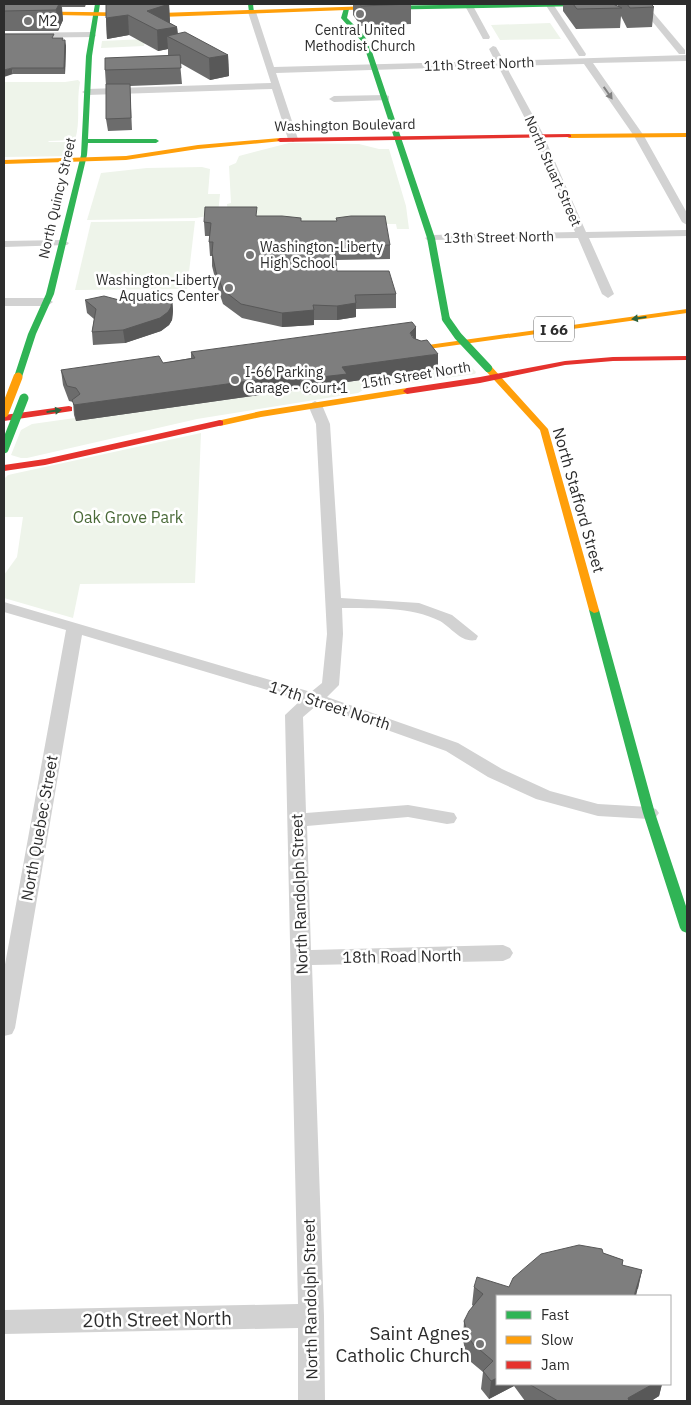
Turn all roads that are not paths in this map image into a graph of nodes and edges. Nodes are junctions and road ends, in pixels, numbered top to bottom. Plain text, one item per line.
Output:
1 (425, 4) edge
2 (468, 4) edge
3 (549, 4) edge
4 (583, 4) edge
5 (642, 4) edge
6 (348, 6) edge
7 (251, 8) edge
8 (96, 10) edge
9 (4, 11) edge
10 (92, 35) junction
11 (4, 36) edge
12 (486, 37) dead end
13 (493, 50) dead end
14 (685, 55) edge
15 (584, 58) junction
16 (500, 63) junction
17 (374, 67) junction
18 (271, 70) junction
19 (276, 86) junction
20 (88, 92) junction
21 (386, 98) junction
22 (334, 99) dead end
23 (687, 135) edge
24 (639, 136) junction
25 (539, 137) junction
26 (293, 139) junction
27 (399, 139) junction
28 (87, 141) junction
29 (250, 141) junction
30 (82, 161) junction
31 (4, 162) edge
32 (687, 222) edge
33 (687, 233) edge
34 (582, 235) junction
35 (431, 238) junction
36 (4, 244) edge
37 (62, 244) junction
38 (608, 294) dead end
39 (4, 302) edge
40 (46, 305) junction
41 (687, 311) edge
42 (687, 322) edge
43 (421, 348) edge
44 (431, 358) edge
45 (687, 358) edge
46 (23, 377) junction
47 (496, 377) junction
48 (31, 402) dead end
49 (4, 406) edge
50 (316, 406) junction
51 (69, 408) dead end
52 (4, 416) edge
53 (4, 450) edge
54 (4, 468) edge
55 (334, 603) junction
56 (4, 607) edge
57 (75, 627) junction
58 (470, 636) dead end
59 (314, 698) junction
60 (649, 813) junction
61 (447, 818) dead end
62 (297, 820) junction
63 (687, 928) edge
64 (502, 954) dead end
65 (301, 958) junction
66 (9, 965) edge
67 (4, 1028) edge
68 (311, 1316) junction
69 (4, 1322) edge
70 (311, 1401) edge

1 - 6 main road
2 - 3 main road
2 - 6 main road
2 - 12 street
3 - 4 main road
3 - 15 street
5 - 14 street
6 - 7 main road
6 - 17 main road, North Stafford Street
7 - 8 main road
7 - 18 street
8 - 9 main road
8 - 10 main road, North Quincy Street
10 - 11 street
10 - 20 main road, North Quincy Street
13 - 16 street, North Stuart Street
14 - 15 street, 11th Street North
15 - 16 street, 11th Street North
15 -> 24 street
16 - 17 street, 11th Street North
16 - 25 street, North Stuart Street
17 - 18 street, 11th Street North
17 - 21 main road, North Stafford Street
18 - 19 street
19 - 20 street
19 - 26 street
20 - 28 main road, North Quincy Street
21 - 22 street
21 - 27 main road, North Stafford Street
23 - 24 main road, Washington Boulevard
24 - 25 main road, Washington Boulevard
24 - 32 street
25 - 27 main road, Washington Boulevard
25 - 34 street, North Stuart Street
26 - 27 main road, Washington Boulevard
26 - 29 main road, Washington Boulevard
27 - 35 main road, North Stafford Street
28 - 29 main road
28 - 30 main road, North Quincy Street
29 - 30 main road, Washington Boulevard
30 - 31 main road, Washington Boulevard
30 - 37 main road, North Quincy Street
33 - 34 street, 13th Street North
34 - 35 street, 13th Street North
34 - 38 street, North Stuart Street
35 - 47 main road, North Stafford Street, bridge
36 - 37 street
37 - 40 main road, North Quincy Street
39 - 40 street
40 - 46 main road, North Quincy Street
41 -> 43 main road, I 66
42 - 44 main road, I 66
45 - 47 main road, 15th Street North
46 - 52 main road, North Quincy Street, bridge
46 - 53 main road, North Quincy Street, bridge
47 - 50 main road, 15th Street North
47 - 60 main road, North Stafford Street
48 - 49 main road
50 - 54 main road, 15th Street North
50 - 55 street, North Randolph Street
52 -> 51 main road
55 - 58 street
55 - 59 street, North Randolph Street
56 - 57 street, 17th Street North
57 - 59 street, 17th Street North
57 - 66 street, North Quebec Street
59 - 60 street, 17th Street North
59 - 62 street, North Randolph Street
60 - 63 main road, North Stafford Street
61 - 62 street
62 - 65 street, North Randolph Street
64 - 65 street, 18th Road North
65 - 68 street, North Randolph Street
66 - 67 street, North Quebec Street
68 - 69 street, 20th Street North
68 - 70 street, North Randolph Street

